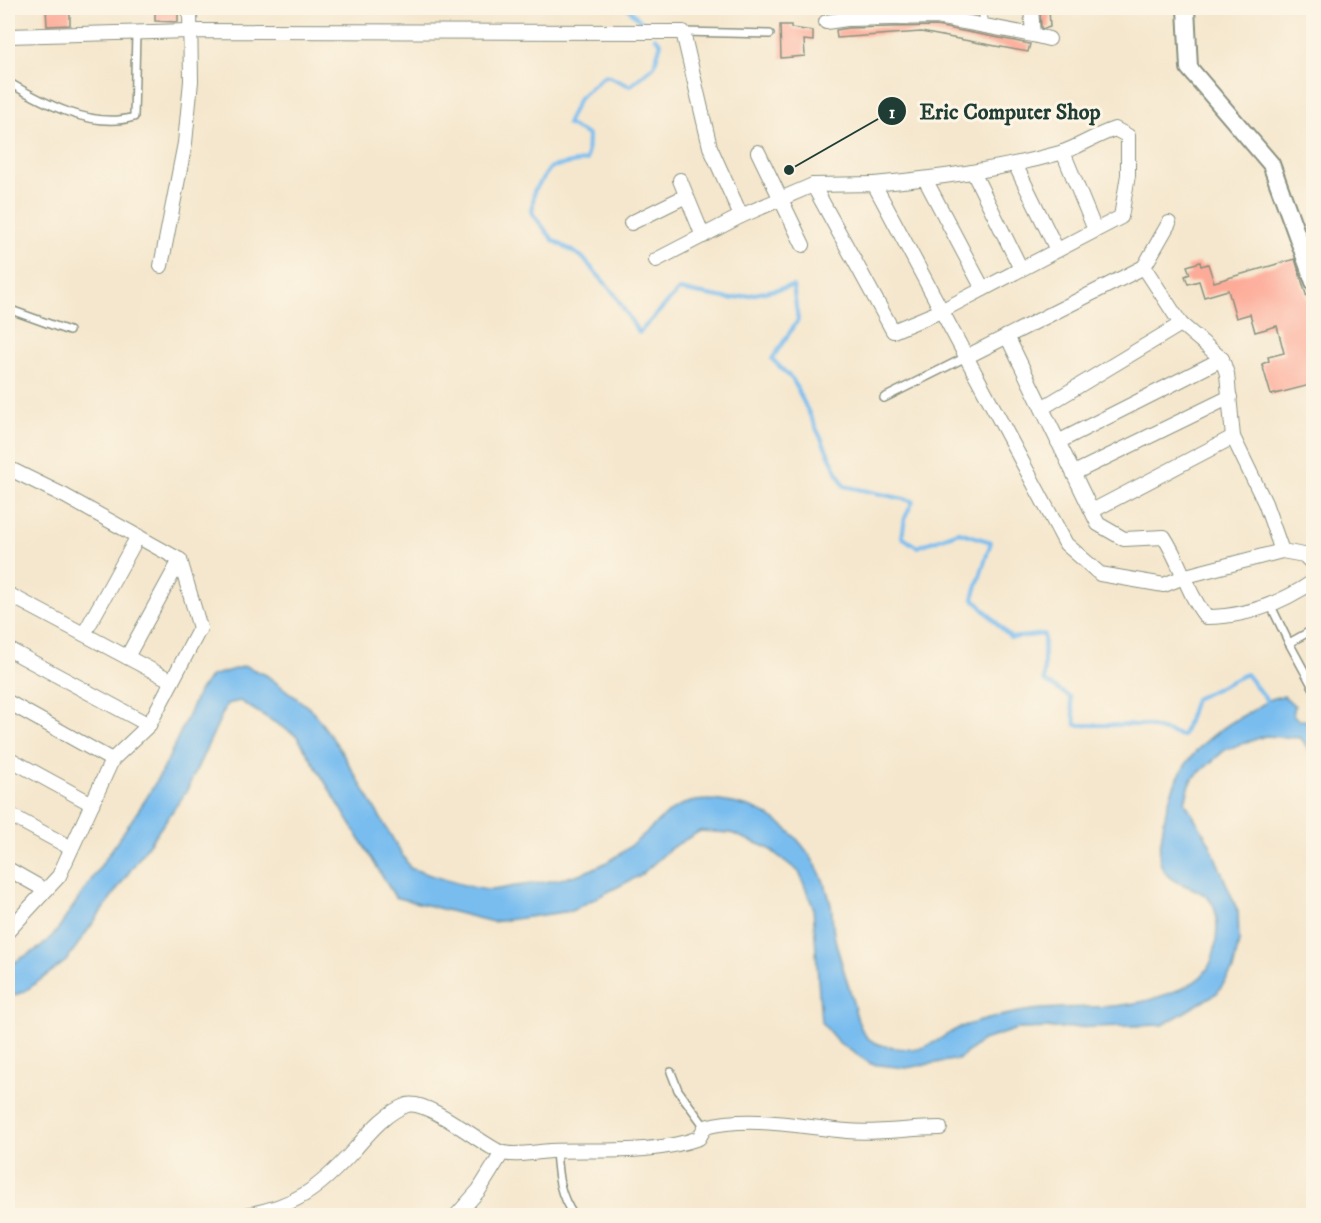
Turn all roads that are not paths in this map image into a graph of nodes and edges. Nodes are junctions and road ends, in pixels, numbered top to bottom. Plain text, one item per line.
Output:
1 (190, 8) edge
2 (982, 8) edge
3 (1031, 8) edge
4 (1186, 8) edge
5 (894, 12) edge
6 (937, 12) edge
7 (847, 14) edge
8 (826, 22) dead end
9 (984, 25) junction
10 (189, 32) junction
11 (683, 32) junction
12 (136, 33) junction
13 (770, 34) dead end
14 (1034, 35) junction
15 (8, 36) edge
16 (1049, 39) dead end
17 (8, 82) edge
18 (758, 152) dead end
19 (1063, 152) junction
20 (1015, 165) junction
21 (973, 172) junction
22 (925, 179) junction
23 (680, 180) dead end
24 (874, 184) junction
25 (813, 185) junction
26 (686, 196) junction
27 (782, 198) junction
28 (741, 216) junction
29 (631, 223) dead end
30 (1169, 223) dead end
31 (1095, 230) junction
32 (703, 236) junction
33 (803, 244) dead end
34 (1057, 250) junction
35 (656, 260) dead end
36 (161, 266) dead end
37 (1144, 267) junction
38 (1021, 269) junction
39 (1313, 277) edge
40 (983, 289) junction
41 (8, 309) edge
42 (941, 311) junction
43 (1181, 324) junction
44 (69, 331) dead end
45 (1007, 336) junction
46 (966, 357) junction
47 (1222, 359) junction
48 (1230, 397) junction
49 (884, 398) dead end
50 (1042, 408) junction
51 (1233, 437) junction
52 (1058, 442) junction
53 (8, 468) edge
54 (1074, 473) junction
55 (1092, 511) junction
56 (138, 536) junction
57 (1282, 551) junction
58 (180, 560) junction
59 (1314, 565) edge
60 (1186, 576) junction
61 (1314, 581) edge
62 (8, 594) edge
63 (1270, 604) junction
64 (1314, 629) edge
65 (84, 634) junction
66 (1289, 642) junction
67 (8, 649) edge
68 (127, 657) junction
69 (172, 681) junction
70 (1314, 689) edge
71 (8, 702) edge
72 (149, 725) junction
73 (8, 758) edge
74 (112, 760) junction
75 (92, 804) junction
76 (8, 814) edge
77 (71, 848) junction
78 (8, 869) edge
79 (45, 890) junction
80 (9, 928) edge
81 (672, 1072) dead end
82 (705, 1127) junction
83 (940, 1128) dead end
84 (556, 1151) junction
85 (502, 1153) junction
86 (240, 1215) edge
87 (456, 1215) edge
88 (574, 1215) edge

1 - 10 street
2 - 9 lane
3 - 14 street
4 - 39 street
5 - 6 street
5 - 7 street
6 - 9 street
7 - 8 street
9 - 14 street
10 - 11 street
10 - 12 street
10 - 36 street
11 - 13 lane
11 - 28 street
12 - 15 street
12 - 17 lane
14 - 16 street
18 - 27 street
19 - 20 street
19 - 31 street
19 - 31 street
20 - 21 street
20 - 34 street
21 - 22 street
21 - 38 street
22 - 24 street
22 - 40 street
23 - 26 street
24 - 25 street
24 - 42 street
25 - 27 street
25 - 42 street
26 - 29 street
26 - 32 street
27 - 28 street
27 - 33 street
28 - 32 street
30 - 37 street
31 - 34 street
32 - 35 street
34 - 38 street
37 - 43 street
37 - 45 street
38 - 40 street
40 - 42 street
41 - 44 lane
42 - 46 street
43 - 47 street
43 - 50 street
45 - 46 street
45 - 50 street
46 - 49 lane
46 - 60 street
47 - 48 street
47 - 52 street
48 - 51 street
48 - 54 street
50 - 52 street
51 - 55 street
51 - 57 street
52 - 54 street
53 - 56 street
54 - 55 street
55 - 60 street
56 - 58 street
56 - 65 street
57 - 59 street
57 - 60 street
58 - 68 street
58 - 69 street
60 - 63 street
61 - 63 street
62 - 65 street
63 - 66 lane
64 - 66 lane
65 - 68 street
66 - 70 lane
67 - 72 street
68 - 69 street
69 - 72 street
71 - 74 street
72 - 74 street
73 - 75 street
74 - 75 street
75 - 77 street
76 - 77 street
77 - 79 street
78 - 79 street
79 - 80 street
81 - 82 lane
82 - 83 street
82 - 84 street
84 - 85 street
84 - 88 lane
85 - 86 street
85 - 87 street

